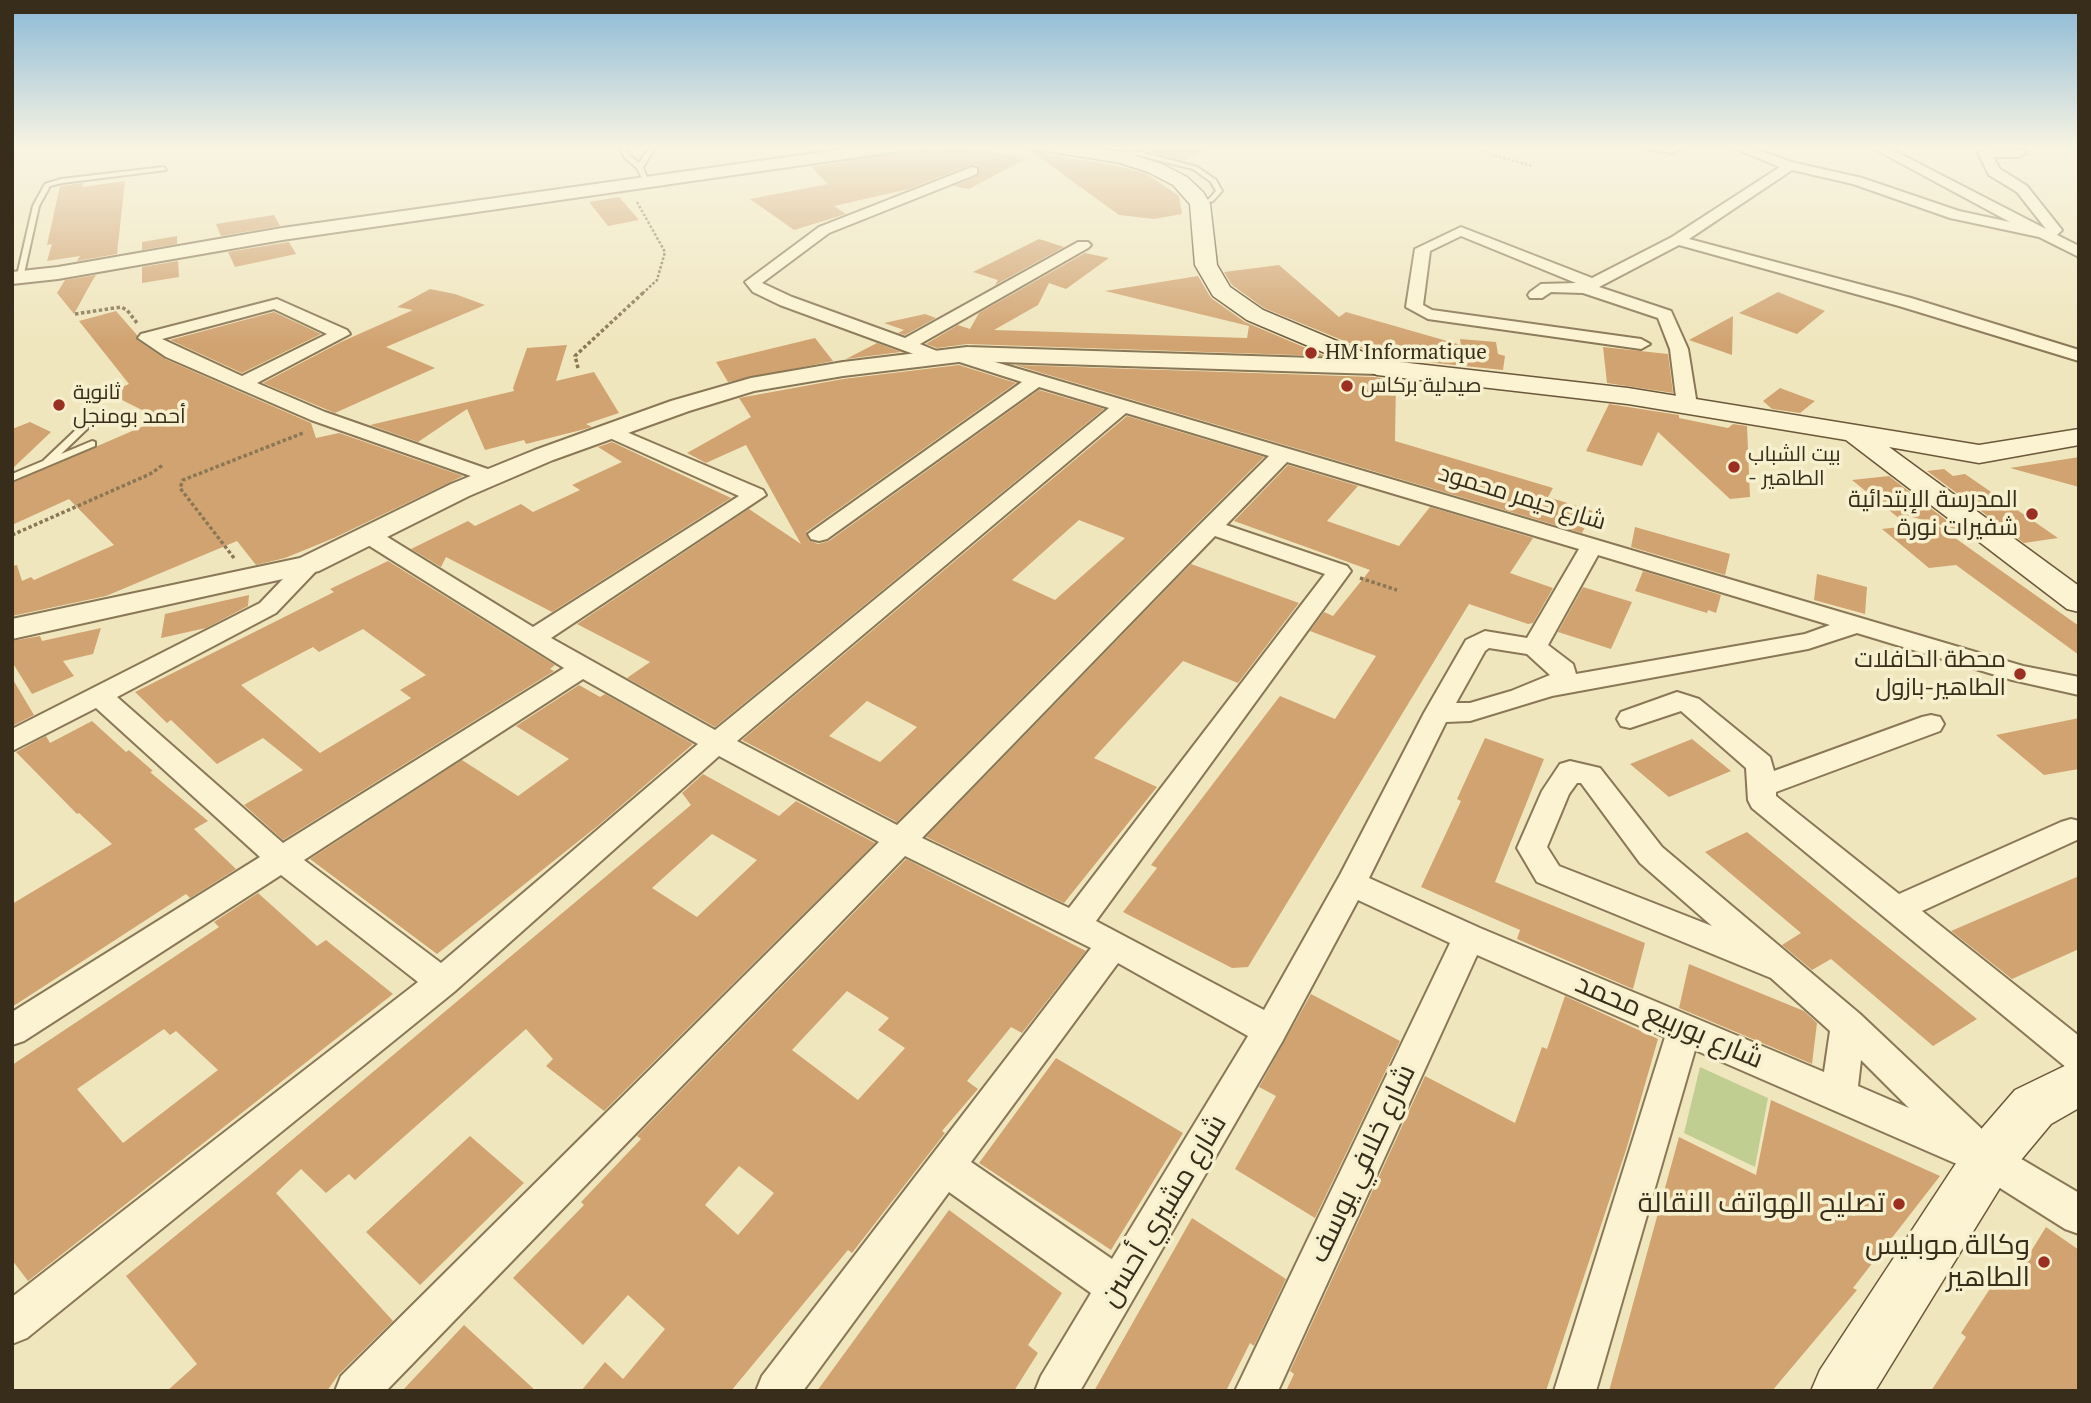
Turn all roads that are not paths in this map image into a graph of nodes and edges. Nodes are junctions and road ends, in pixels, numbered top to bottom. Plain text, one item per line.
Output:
1 (34, 211) edge
2 (426, 211) edge
3 (870, 211) edge
4 (1201, 211) edge
5 (1721, 211) edge
6 (1945, 211) edge
7 (2002, 211) edge
8 (2040, 211) edge
9 (2046, 234) junction
10 (1677, 240) junction
11 (1083, 246) dead end
12 (2079, 251) edge
13 (16, 278) edge
14 (1589, 286) junction
15 (1536, 295) dead end
16 (1459, 332) dead end
17 (148, 338) joint
18 (1641, 344) junction
19 (906, 345) junction
20 (1679, 349) junction
21 (944, 356) junction
22 (2079, 356) edge
23 (1377, 367) junction
24 (1036, 380) junction
25 (241, 383) junction
26 (1687, 405) junction
27 (1123, 406) junction
28 (85, 426) dead end
29 (610, 431) junction
30 (1854, 435) junction
31 (2079, 437) edge
32 (92, 444) dead end
33 (1283, 454) junction
34 (46, 463) junction
35 (492, 477) junction
36 (12, 478) edge
37 (1211, 527) junction
38 (818, 534) dead end
39 (368, 535) junction
40 (1592, 546) junction
41 (309, 565) junction
42 (2036, 572) junction
43 (2079, 584) edge
44 (2079, 602) edge
45 (1857, 625) junction
46 (12, 629) edge
47 (535, 637) junction
48 (1534, 646) junction
49 (582, 668) junction
50 (2079, 686) edge
51 (1549, 688) junction
52 (98, 695) junction
53 (1437, 713) junction
54 (1630, 719) dead end
55 (1931, 724) dead end
56 (12, 741) edge
57 (717, 743) junction
58 (1762, 786) junction
59 (2071, 830) dead end
60 (902, 841) junction
61 (283, 860) junction
62 (1351, 883) junction
63 (1896, 909) junction
64 (1074, 926) junction
65 (1469, 937) junction
66 (1113, 944) junction
67 (1781, 968) junction
68 (442, 982) junction
69 (1848, 1025) junction
70 (1684, 1029) junction
71 (12, 1030) edge
72 (1270, 1031) junction
73 (2079, 1057) edge
74 (2079, 1082) edge
75 (1839, 1093) junction
76 (1988, 1160) junction
77 (947, 1168) junction
78 (2079, 1214) edge
79 (1119, 1288) junction
80 (12, 1323) edge
81 (356, 1391) edge
82 (777, 1391) edge
83 (1056, 1391) edge
84 (1256, 1391) edge
85 (1575, 1391) edge
86 (1841, 1391) edge

1 - 13 lane
2 - 13 street
3 - 19 street, شارع حيمر محمود
4 - 23 main road
5 - 10 street
6 - 9 street
7 - 9 street
8 - 9 street
9 - 12 street
10 - 14 street
10 - 22 street
11 - 19 street
14 - 15 street
14 - 18 street
14 - 20 street
16 - 18 street
17 - 25 street
17 - 25 street
18 - 20 street
19 - 21 street, شارع حيمر محمود
20 - 26 street
21 - 23 street
21 - 24 street, شارع حيمر محمود
21 - 29 street
23 - 26 main road
24 - 27 street, شارع حيمر محمود
24 - 38 street
25 - 35 street
26 - 30 main road
27 - 33 street, شارع حيمر محمود
27 - 57 street
28 - 34 lane
29 - 35 street
29 - 47 street
30 - 31 main road
30 - 42 main road
32 - 34 lane
33 - 37 street
33 - 40 street, شارع حيمر محمود
34 - 36 lane
35 - 39 street
37 - 60 street
37 - 64 street
39 - 41 street
39 - 47 street
40 - 45 street, شارع حيمر محمود
40 - 48 street
41 - 46 street
41 - 52 street
42 - 43 main road
42 - 44 main road
45 - 50 street, شارع حيمر محمود
45 - 51 street
47 - 49 street
48 - 51 street
48 - 53 street, شارع مشيري أحسن
49 - 57 street
49 - 61 street
51 - 53 street
52 - 56 street
52 - 61 street
53 - 62 street, شارع مشيري أحسن
54 - 58 street
55 - 58 street
57 - 60 street
57 - 68 street
58 - 63 street
59 - 63 street
60 - 64 street
60 - 81 street
61 - 68 street
61 - 71 street
62 - 65 street, شارع بوربيع محمد
62 - 72 street, شارع مشيري أحسن
63 - 73 street
64 - 66 street
65 - 70 street, شارع بوربيع محمد
65 - 84 street, شارع خلافي يوسف
66 - 72 street
66 - 77 street
67 - 67 street
67 - 69 street
68 - 80 street
69 - 75 street
69 - 76 street
70 - 75 street, شارع بوربيع محمد
70 - 85 street
72 - 79 street, شارع مشيري أحسن
74 - 76 main road
75 - 76 street, شارع بوربيع محمد
76 - 78 street, شارع بوربيع محمد
76 - 86 main road
77 - 79 street
77 - 82 street
79 - 83 street, شارع مشيري أحسن

